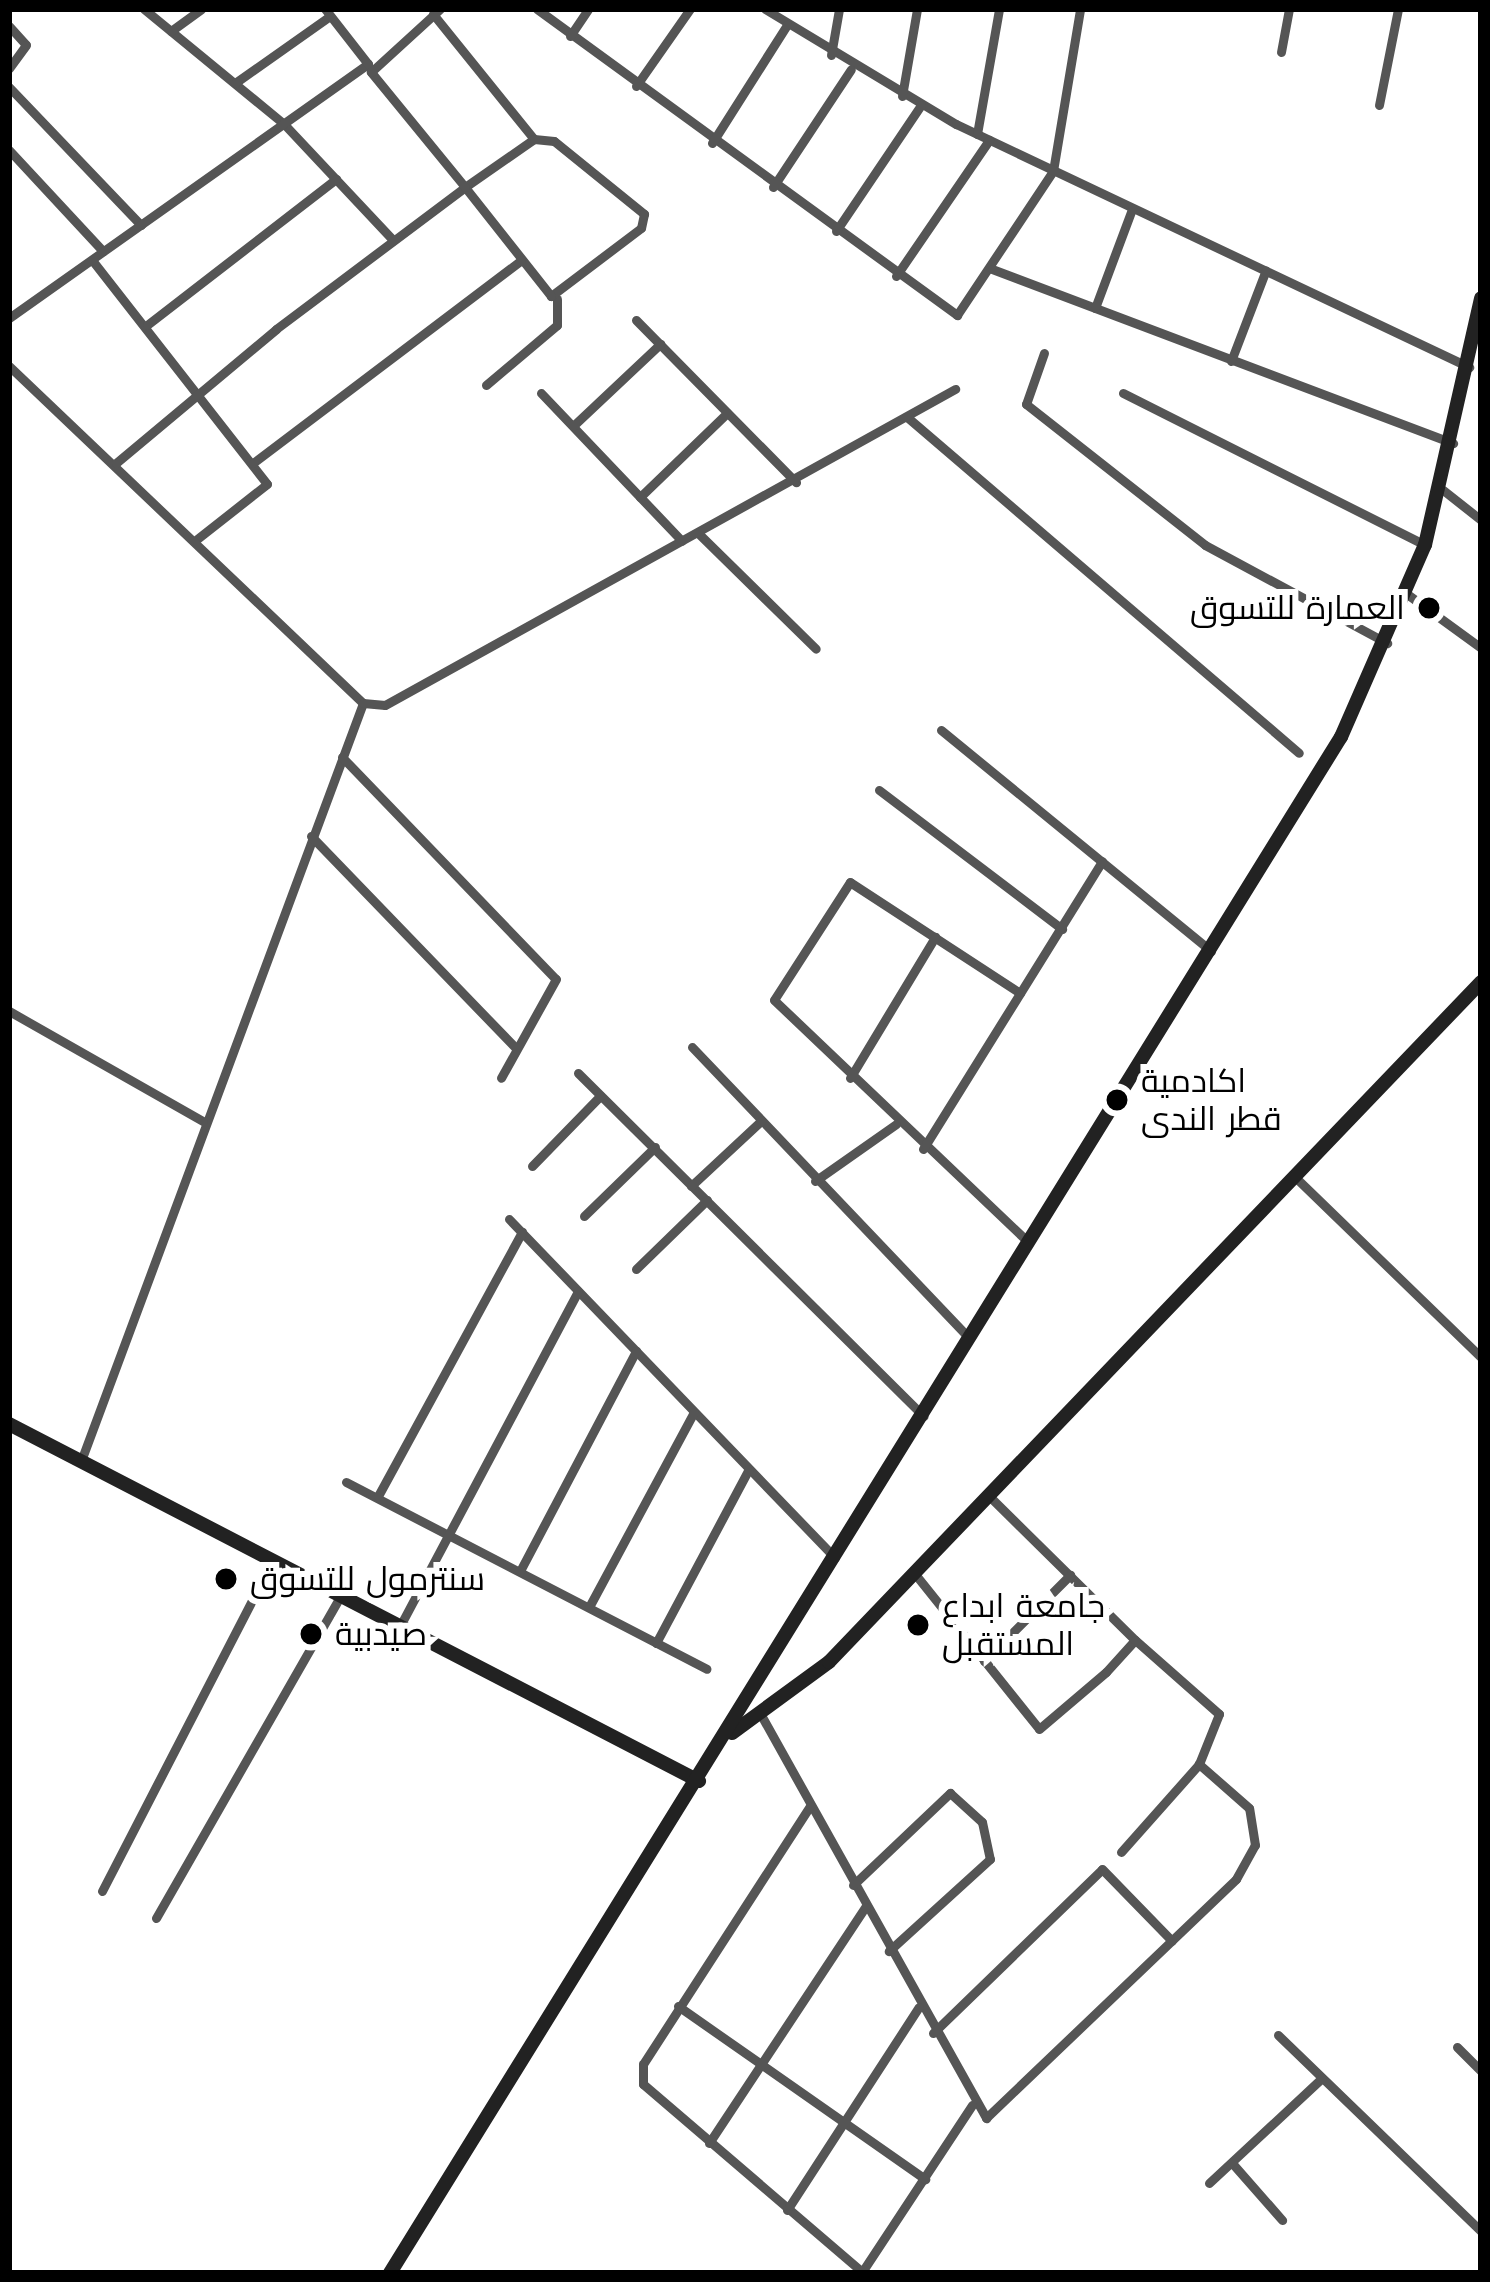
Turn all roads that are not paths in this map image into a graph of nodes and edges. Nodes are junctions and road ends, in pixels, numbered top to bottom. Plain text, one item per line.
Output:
1 (143, 9) edge
2 (201, 9) edge
3 (537, 9) edge
4 (588, 9) edge
5 (689, 9) edge
6 (765, 9) edge
7 (839, 9) edge
8 (917, 9) edge
9 (999, 9) edge
10 (1080, 9) edge
11 (1289, 9) edge
12 (1398, 9) edge
13 (328, 12) edge
14 (437, 12) edge
15 (9, 26) edge
16 (787, 26) junction
17 (171, 31) junction
18 (570, 36) junction
19 (1281, 52) dead end
20 (831, 56) junction
21 (368, 64) junction
22 (9, 68) edge
23 (850, 69) junction
24 (235, 83) junction
25 (636, 86) junction
26 (9, 88) edge
27 (902, 96) junction
28 (921, 105) junction
29 (1379, 105) dead end
30 (284, 124) junction
31 (977, 134) junction
32 (534, 139) junction
33 (988, 140) junction
34 (712, 143) junction
35 (9, 150) edge
36 (1053, 171) junction
37 (336, 179) junction
38 (465, 187) junction
39 (773, 187) junction
40 (1132, 209) junction
41 (141, 225) junction
42 (836, 231) junction
43 (393, 240) junction
44 (104, 251) junction
45 (92, 260) junction
46 (520, 260) junction
47 (992, 269) junction
48 (1266, 270) junction
49 (896, 277) junction
50 (1481, 298) edge
51 (557, 299) junction
52 (1095, 308) junction
53 (9, 318) edge
54 (636, 320) dead end
55 (147, 325) junction
56 (660, 344) junction
57 (1477, 350) edge
58 (1044, 353) dead end
59 (1231, 361) junction
60 (9, 366) edge
61 (1469, 367) junction
62 (486, 385) dead end
63 (955, 389) dead end
64 (202, 390) junction
65 (541, 393) dead end
66 (1123, 393) dead end
67 (727, 412) junction
68 (907, 416) junction
69 (573, 426) junction
70 (1454, 444) junction
71 (253, 463) junction
72 (116, 464) junction
73 (796, 482) junction
74 (1442, 490) junction
75 (640, 497) junction
76 (1481, 520) edge
77 (698, 533) junction
78 (197, 539) junction
79 (682, 541) junction
80 (1426, 545) junction
81 (1407, 595) junction
82 (1387, 643) junction
83 (1481, 648) edge
84 (816, 649) dead end
85 (363, 703) junction
86 (941, 730) dead end
87 (1299, 753) dead end
88 (342, 757) junction
89 (880, 790) dead end
90 (310, 836) junction
91 (1102, 861) junction
92 (1062, 929) junction
93 (935, 937) junction
94 (1210, 951) junction
95 (1481, 982) edge
96 (1020, 993) junction
97 (9, 1012) edge
98 (692, 1047) dead end
99 (516, 1048) junction
100 (578, 1073) dead end
101 (501, 1078) dead end
102 (850, 1078) junction
103 (600, 1096) junction
104 (203, 1120) junction
105 (761, 1121) junction
106 (896, 1124) junction
107 (655, 1148) junction
108 (923, 1149) junction
109 (532, 1166) dead end
110 (1294, 1177) junction
111 (815, 1180) junction
112 (691, 1186) junction
113 (707, 1200) junction
114 (584, 1216) dead end
115 (509, 1219) dead end
116 (522, 1232) junction
117 (1028, 1243) junction
118 (636, 1269) dead end
119 (578, 1291) junction
120 (969, 1339) junction
121 (636, 1351) junction
122 (1481, 1357) edge
123 (694, 1412) junction
124 (924, 1416) junction
125 (9, 1424) edge
126 (81, 1461) junction
127 (749, 1469) junction
128 (346, 1482) dead end
129 (378, 1496) junction
130 (989, 1496) junction
131 (449, 1535) junction
132 (835, 1558) junction
133 (272, 1560) junction
134 (520, 1571) junction
135 (915, 1574) junction
136 (1070, 1575) junction
137 (341, 1595) junction
138 (589, 1607) junction
139 (400, 1626) junction
140 (1135, 1640) junction
141 (656, 1642) junction
142 (984, 1661) junction
143 (706, 1669) dead end
144 (761, 1715) junction
145 (727, 1736) junction
146 (1199, 1764) junction
147 (699, 1781) junction
148 (810, 1806) junction
149 (1121, 1852) dead end
150 (853, 1886) junction
151 (102, 1891) dead end
152 (865, 1907) junction
153 (156, 1918) dead end
154 (1172, 1941) junction
155 (889, 1952) junction
156 (678, 2006) junction
157 (919, 2007) junction
158 (933, 2033) junction
159 (1278, 2036) dead end
160 (1457, 2047) dead end
161 (763, 2061) junction
162 (1481, 2072) edge
163 (1322, 2078) junction
164 (972, 2105) junction
165 (845, 2120) junction
166 (709, 2143) junction
167 (1232, 2163) junction
168 (925, 2179) junction
169 (1210, 2183) dead end
170 (787, 2210) junction
171 (1282, 2220) dead end
172 (1481, 2231) edge
173 (390, 2273) edge

1 - 17 street
2 - 17 street
3 - 18 street
4 - 18 street
5 - 25 street
6 - 16 street
7 - 20 street
8 - 27 street
9 - 31 street
10 - 36 street
11 - 19 street
12 - 29 street
13 - 21 street
13 - 24 street
14 - 21 street
14 - 32 street
15 - 22 street
16 - 20 street
16 - 34 street
17 - 24 street
18 - 25 street
20 - 23 street
21 - 30 street
21 - 38 street
23 - 27 street
23 - 39 street
24 - 30 street
25 - 34 street
26 - 41 street
27 - 28 street
28 - 31 street
28 - 42 street
30 - 37 street
30 - 41 street
31 - 33 street
32 - 38 street
32 - 51 street
33 - 36 street
33 - 49 street
34 - 39 street
35 - 44 street
36 - 40 street
36 - 47 street
37 - 43 street
37 - 55 street
38 - 43 street
38 - 46 street
39 - 42 street
40 - 48 street
40 - 52 street
41 - 44 street
42 - 49 street
43 - 64 street
44 - 45 street
45 - 53 street
45 - 55 street
46 - 51 street
46 - 71 street
47 - 49 street
47 - 52 street
48 - 59 street
48 - 61 street
50 - 57 street
51 - 62 street
52 - 59 street
54 - 56 street
55 - 64 street
56 - 67 street
56 - 69 street
57 - 61 street
58 - 82 street
59 - 70 street
60 - 72 street
61 - 70 street
63 - 68 street
64 - 71 street
64 - 72 street
65 - 69 street
66 - 80 street
67 - 73 street
67 - 75 street
68 - 73 street
68 - 87 street
69 - 75 street
70 - 74 street
71 - 78 street
72 - 78 street
73 - 77 street
74 - 76 street
74 - 80 street
75 - 79 street
77 - 79 street
77 - 84 street
78 - 85 street
79 - 85 street
80 - 81 street
81 - 82 street
81 - 83 street
82 - 94 street
85 - 88 street
86 - 91 street
88 - 90 street
88 - 99 street
89 - 92 street
90 - 99 street
90 - 104 street
91 - 92 street
91 - 94 street
92 - 96 street
93 - 96 street
93 - 102 street
93 - 102 street
94 - 117 street
95 - 110 street
96 - 108 street
97 - 104 street
98 - 105 street
99 - 101 street
100 - 103 street
102 - 106 street
103 - 107 street
103 - 109 street
104 - 126 street
105 - 111 street
105 - 112 street
106 - 108 street
106 - 111 street
107 - 112 street
107 - 114 street
108 - 117 street
110 - 122 street
110 - 130 street
111 - 120 street
112 - 113 street
113 - 118 street
113 - 124 street
115 - 116 street
116 - 119 street
116 - 129 street
117 - 120 street
119 - 121 street
119 - 131 street
120 - 124 street
121 - 123 street
121 - 134 street
123 - 127 street
123 - 138 street
124 - 132 street
125 - 126 street
126 - 133 street
127 - 132 street
127 - 141 street
128 - 129 street
129 - 131 street
130 - 135 street
130 - 136 street
131 - 134 street
131 - 139 street
132 - 145 street
133 - 137 street
133 - 151 street
134 - 138 street
135 - 142 street
135 - 144 street
136 - 140 street
136 - 142 street
137 - 139 street
137 - 153 street
138 - 141 street
139 - 147 street
140 - 142 street
140 - 146 street
141 - 143 street
144 - 145 street
144 - 148 street
145 - 147 street
146 - 149 street
146 - 154 street
147 - 173 street
148 - 150 street
148 - 156 street
150 - 152 street
150 - 155 street
152 - 155 street
152 - 161 street
154 - 158 street
154 - 164 street
155 - 157 street
156 - 161 street
156 - 166 street
157 - 158 street
157 - 165 street
158 - 164 street
159 - 163 street
160 - 162 street
161 - 165 street
161 - 166 street
163 - 167 street
163 - 172 street
164 - 168 street
165 - 168 street
165 - 170 street
166 - 170 street
167 - 169 street
167 - 171 street
168 - 170 street

